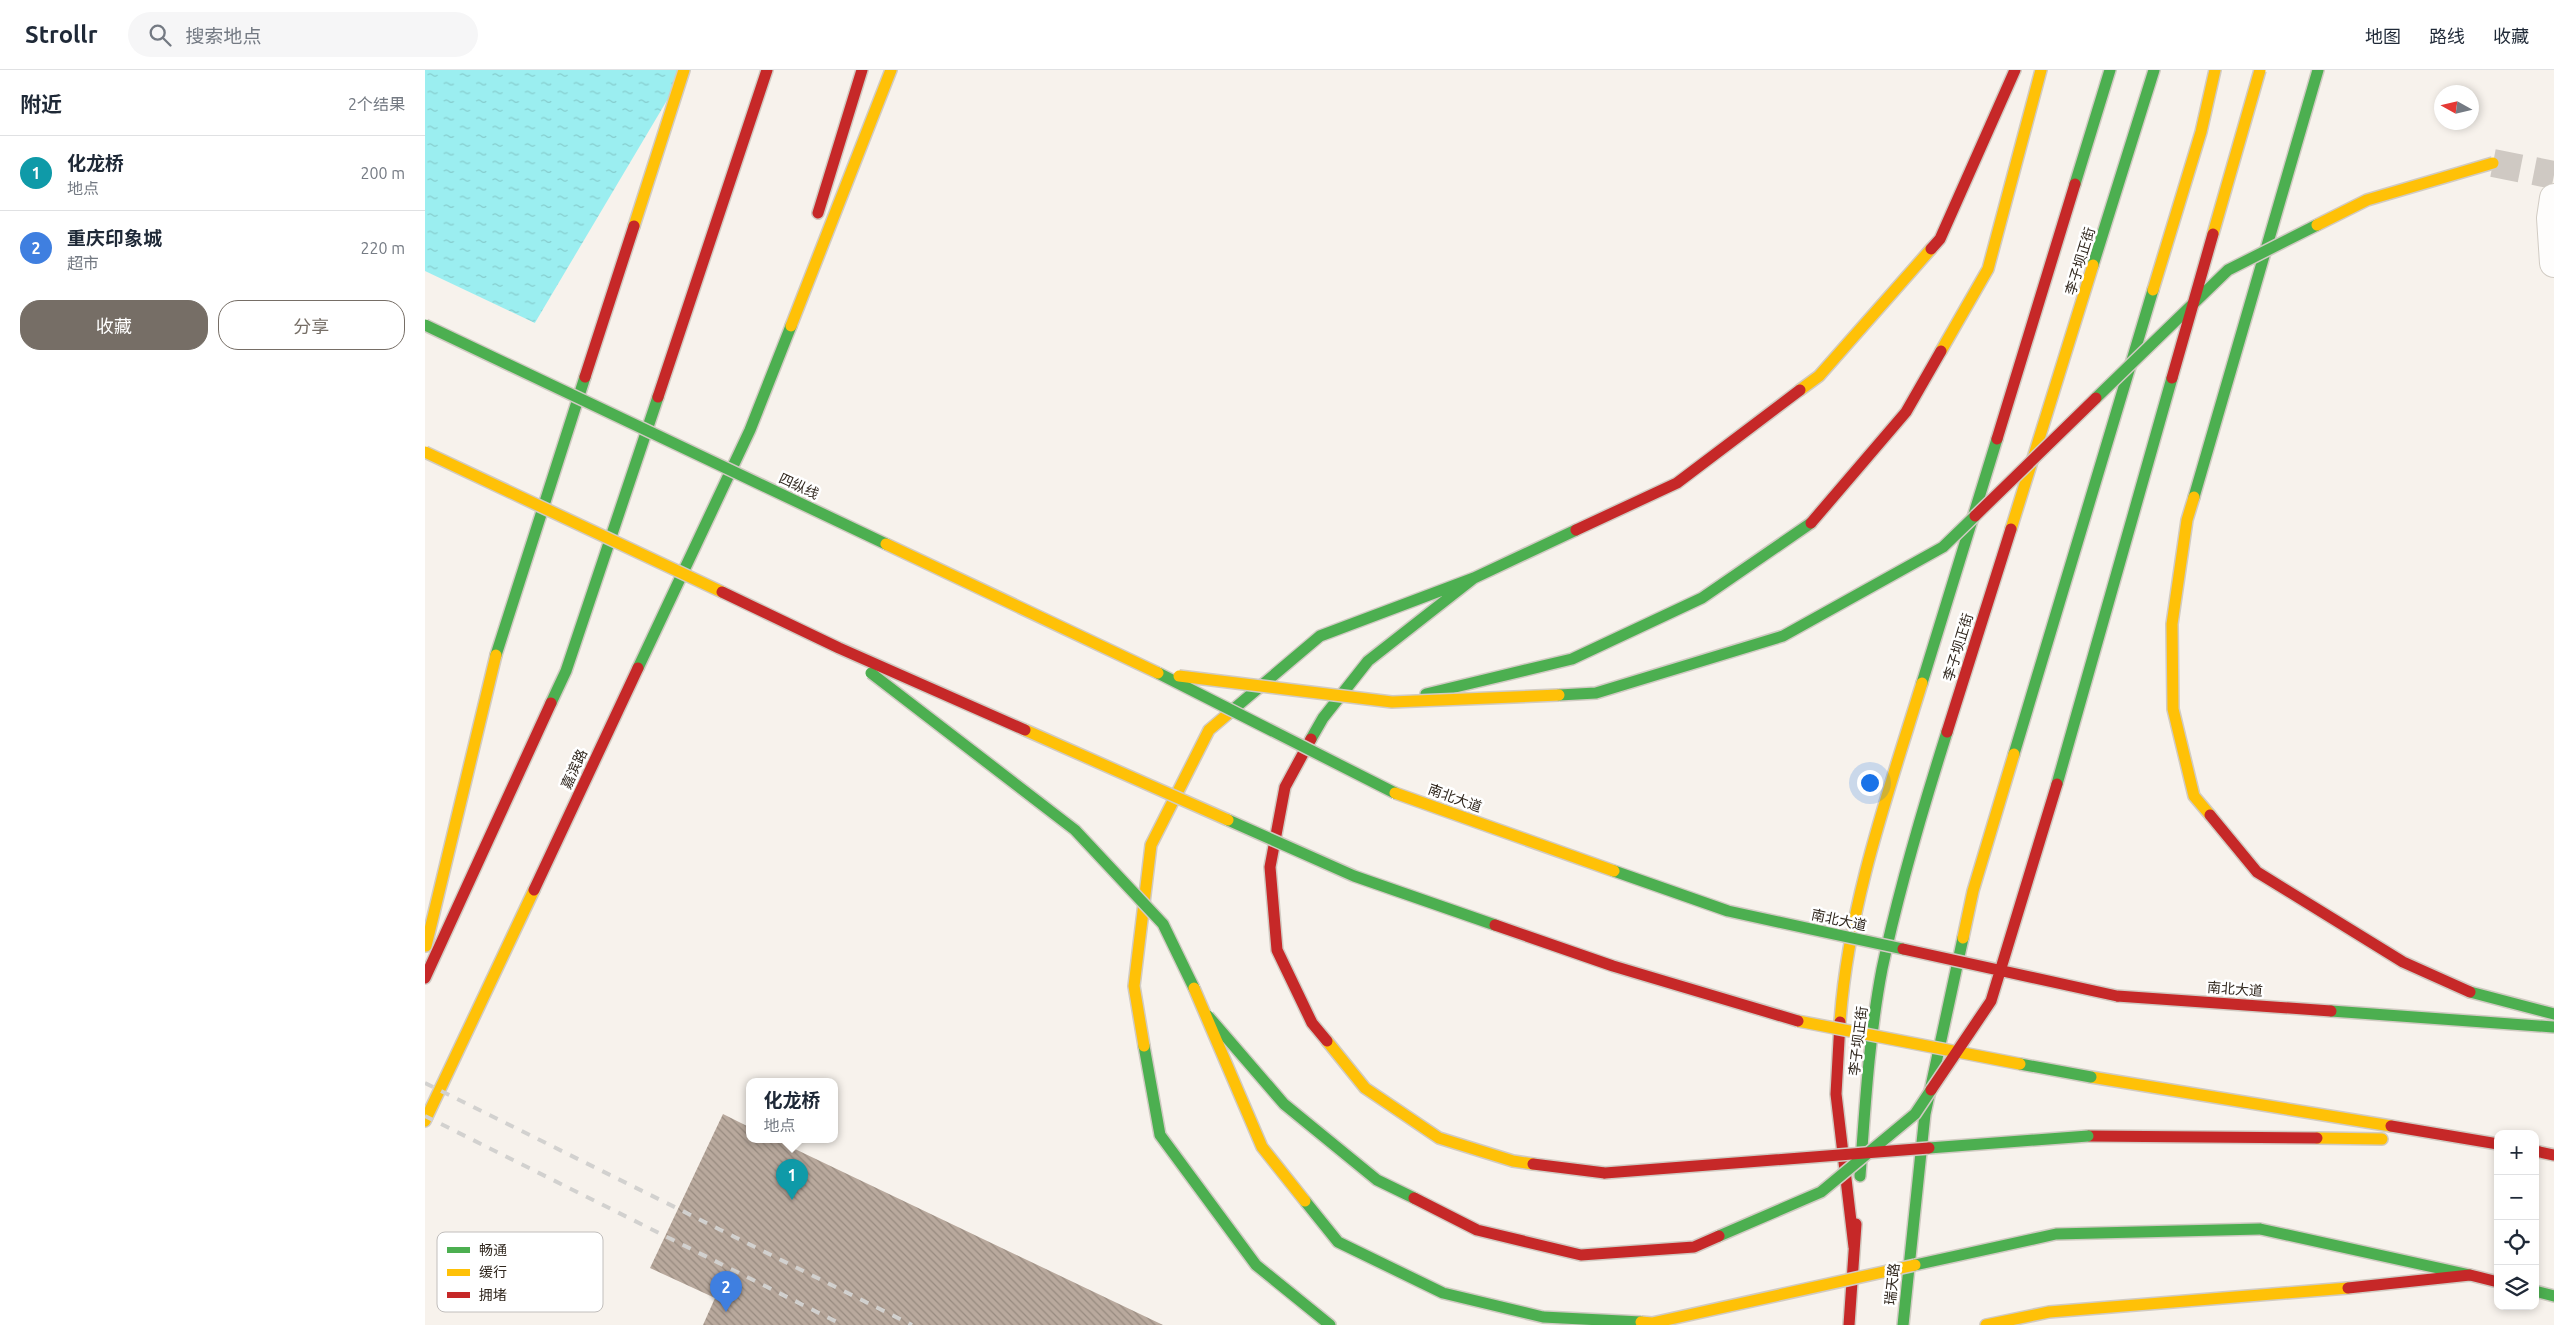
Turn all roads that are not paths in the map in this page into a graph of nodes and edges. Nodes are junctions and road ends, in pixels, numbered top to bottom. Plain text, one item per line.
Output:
1 (683, 70) edge
2 (767, 70) edge
3 (862, 70) edge
4 (891, 70) edge
5 (2015, 70) edge
6 (2041, 70) edge
7 (2109, 70) edge
8 (2154, 70) edge
9 (2215, 70) edge
10 (2260, 70) edge
11 (2318, 70) edge
12 (2493, 163) tunnel mouth
13 (2554, 198) edge
14 (815, 221) dead end
15 (2554, 263) edge
16 (800, 269) dead end
17 (425, 325) edge
18 (750, 430) junction
19 (425, 452) edge
20 (1474, 578) junction
21 (839, 648) junction
22 (1161, 674) junction
23 (1391, 702) junction
24 (425, 950) edge
25 (425, 978) edge
26 (2554, 1014) edge
27 (1208, 1016) junction
28 (2554, 1027) edge
29 (425, 1121) edge
30 (2471, 1139) junction
31 (2494, 1143) edge
32 (2539, 1152) edge
33 (2554, 1155) edge
34 (1854, 1247) junction
35 (2470, 1275) junction
36 (2494, 1281) edge
37 (2539, 1293) edge
38 (2554, 1296) edge
39 (1330, 1325) edge
40 (1849, 1325) edge
41 (1903, 1325) edge
42 (1986, 1325) edge

1 - 24 main road, bridge
2 - 25 main road, bridge
3 - 14 main road
4 - 18 main road
5 - 20 main road
6 - 23 main road, bridge
7 - 34 main road, bridge
8 - 34 main road, 李子坝正街
9 - 41 main road, 瑞天路
10 - 27 main road, bridge
11 - 26 main road
12 - 23 main road, bridge
13 - 15 street
16 - 18 main road
17 - 22 main road, 四纵线, bridge
18 - 29 main road, 嘉滨路
19 - 21 main road, bridge
20 - 30 main road, bridge
20 - 39 main road, bridge
21 - 27 main road, bridge
21 - 30 main road, bridge
22 - 23 main road, bridge
22 - 28 main road, 南北大道, bridge
27 - 35 main road, bridge
30 - 31 main road
32 - 33 main road
34 - 40 main road
35 - 36 main road
35 - 42 main road
37 - 38 main road

